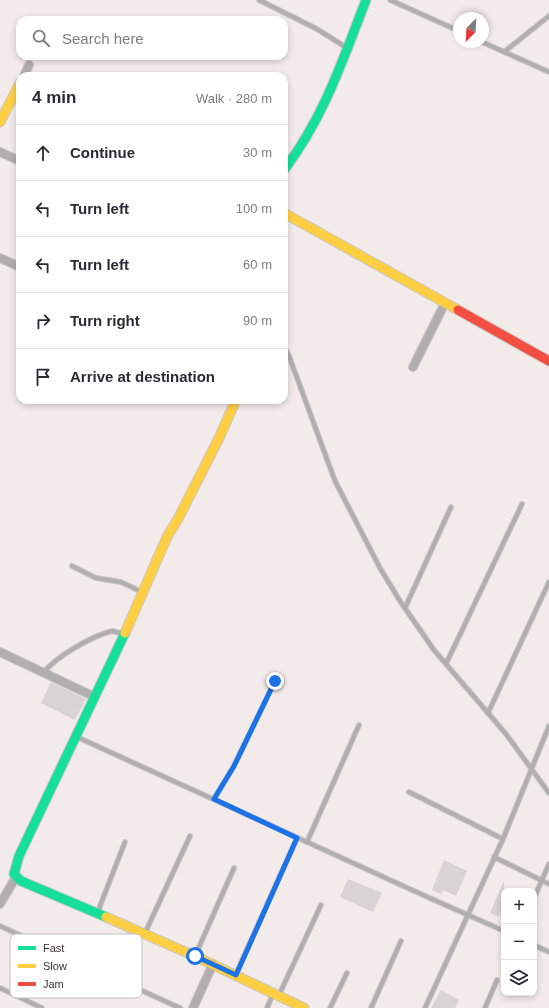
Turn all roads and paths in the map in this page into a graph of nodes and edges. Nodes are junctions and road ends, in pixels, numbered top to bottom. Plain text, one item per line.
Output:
1 (259, 0) edge
2 (366, 0) edge
3 (390, 0) edge
4 (549, 16) edge
5 (453, 28) edge
6 (489, 45) edge
7 (347, 48) junction
8 (504, 52) junction
9 (30, 65) dead end
10 (26, 72) edge
11 (549, 72) edge
12 (16, 91) edge
13 (0, 122) edge
14 (0, 152) edge
15 (16, 159) edge
16 (288, 166) edge
17 (288, 215) edge
18 (0, 258) edge
19 (16, 265) edge
20 (445, 303) junction
21 (288, 356) edge
22 (549, 361) edge
23 (413, 367) dead end
24 (234, 404) edge
25 (522, 504) dead end
26 (451, 507) dead end
27 (72, 566) dead end
28 (549, 582) edge
29 (142, 592) junction
30 (405, 608) junction
31 (124, 634) junction
32 (0, 652) edge
33 (446, 664) junction
34 (43, 673) junction
35 (275, 681) dead end
36 (95, 697) junction
37 (488, 713) junction
38 (359, 725) dead end
39 (549, 726) edge
40 (76, 737) junction
41 (532, 768) junction
42 (409, 792) dead end
43 (549, 793) edge
44 (214, 799) junction
45 (190, 836) dead end
46 (297, 838) junction
47 (503, 839) junction
48 (125, 842) dead end
49 (307, 842) junction
50 (494, 857) junction
51 (549, 864) edge
52 (234, 868) dead end
53 (16, 877) junction
54 (541, 880) junction
55 (549, 884) edge
56 (537, 890) edge
57 (0, 904) edge
58 (321, 905) dead end
59 (97, 913) junction
60 (469, 915) junction
61 (0, 926) edge
62 (501, 930) edge
63 (18, 934) edge
64 (144, 934) junction
65 (401, 941) dead end
66 (537, 946) edge
67 (549, 952) edge
68 (195, 956) junction
69 (213, 964) junction
70 (347, 972) dead end
71 (236, 975) junction
72 (497, 980) dead end
73 (0, 988) edge
74 (142, 991) edge
75 (10, 993) edge
76 (276, 994) junction
77 (21, 998) edge
78 (42, 1008) edge
79 (180, 1008) edge
80 (193, 1008) edge
81 (267, 1008) edge
82 (304, 1008) edge
83 (330, 1008) edge
84 (371, 1008) edge
85 (425, 1008) edge
86 (484, 1008) edge

1 - 7 lane
2 - 7 street
3 - 5 lane
4 - 8 lane
6 - 8 lane
7 - 16 street
8 - 11 lane
9 - 10 street
12 - 13 street
14 - 15 street
17 - 20 street
18 - 19 street
20 - 22 street
20 - 23 street
21 - 30 lane
24 - 29 street
25 - 33 lane
26 - 30 lane
27 - 29 lane
28 - 37 lane
29 - 31 street
30 - 33 lane
31 - 34 lane
31 - 36 street
32 - 34 street
33 - 37 lane
34 - 36 street
35 - 44 lane
36 - 40 street
37 - 41 lane
38 - 49 lane
39 - 41 lane
40 - 44 lane
40 - 53 street
41 - 43 lane
41 - 47 lane
42 - 47 lane
44 - 46 lane
45 - 64 lane
46 - 49 lane
46 - 71 lane
47 - 50 lane
48 - 59 lane
49 - 60 lane
50 - 54 lane
50 - 60 lane
51 - 54 lane
52 - 68 lane
53 - 57 street
53 - 59 street
54 - 55 lane
54 - 56 lane
58 - 76 lane
59 - 64 street
60 - 62 lane
60 - 85 lane
61 - 63 lane
64 - 68 street
65 - 84 lane
66 - 67 lane
68 - 69 street
69 - 71 street
69 - 80 street
70 - 83 lane
71 - 76 street
72 - 86 lane
73 - 75 lane
74 - 79 lane
76 - 81 lane
76 - 82 street
77 - 78 lane

